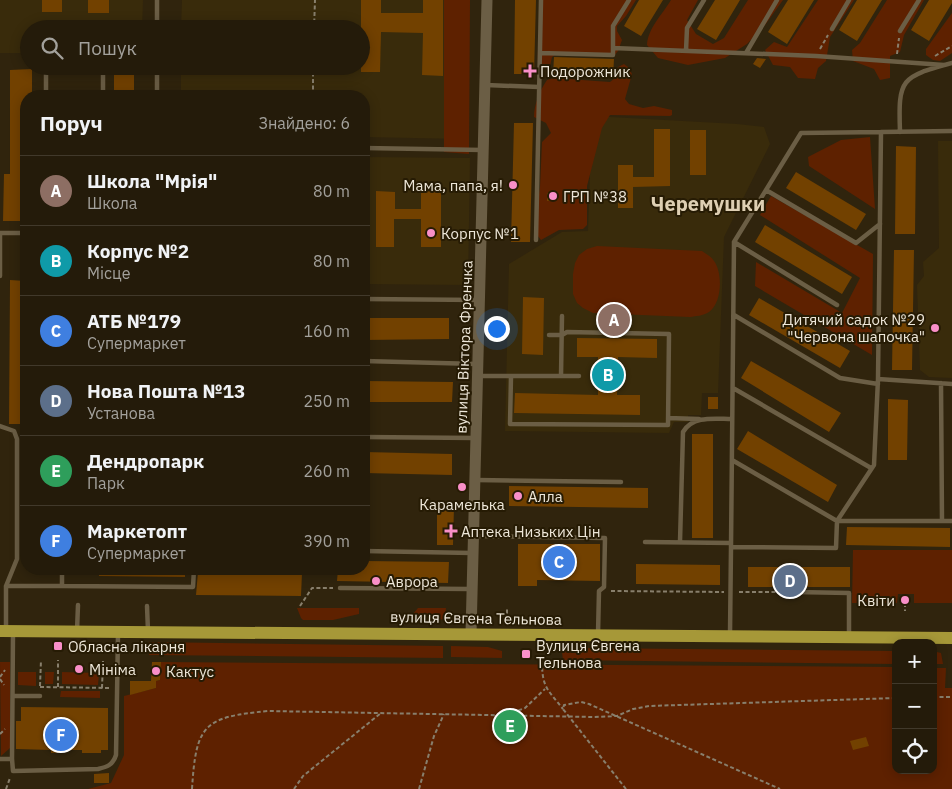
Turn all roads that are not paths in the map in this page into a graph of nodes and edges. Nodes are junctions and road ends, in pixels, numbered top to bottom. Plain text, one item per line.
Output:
1 (156, 0) edge
2 (487, 0) edge
3 (541, 0) edge
4 (629, 0) edge
5 (704, 0) edge
6 (777, 0) edge
7 (848, 0) edge
8 (919, 0) edge
9 (156, 20) edge
10 (832, 29) road end
11 (900, 31) road end
12 (613, 48) junction
13 (686, 51) junction
14 (540, 53) junction
15 (746, 53) junction
16 (952, 62) edge
17 (944, 65) junction
18 (46, 75) edge
19 (103, 75) edge
20 (157, 75) edge
21 (486, 85) junction
22 (539, 87) junction
23 (46, 90) edge
24 (103, 90) edge
25 (157, 90) edge
26 (952, 131) edge
27 (882, 132) junction
28 (900, 132) junction
29 (370, 148) edge
30 (484, 150) junction
31 (766, 190) junction
32 (880, 224) junction
33 (0, 233) edge
34 (20, 233) edge
35 (536, 240) dead end
36 (734, 242) junction
37 (0, 276) edge
38 (370, 300) edge
39 (480, 300) junction
40 (837, 305) dead end
41 (734, 315) junction
42 (562, 316) dead end
43 (549, 335) dead end
44 (562, 335) junction
45 (370, 361) edge
46 (478, 370) junction
47 (511, 376) junction
48 (561, 376) junction
49 (579, 376) dead end
50 (878, 382) junction
51 (941, 383) junction
52 (952, 384) edge
53 (733, 388) junction
54 (668, 418) junction
55 (702, 419) junction
56 (732, 419) junction
57 (0, 426) edge
58 (370, 437) edge
59 (476, 438) junction
60 (732, 460) junction
61 (871, 468) junction
62 (475, 480) junction
63 (621, 482) dead end
64 (837, 521) junction
65 (942, 521) junction
66 (952, 521) edge
67 (474, 536) junction
68 (645, 542) dead end
69 (680, 542) junction
70 (731, 545) junction
71 (370, 551) edge
72 (473, 553) junction
73 (62, 575) edge
74 (194, 575) edge
75 (6, 586) junction
76 (62, 586) junction
77 (340, 588) road end
78 (472, 589) junction
79 (795, 592) road end
80 (78, 605) dead end
81 (147, 606) dead end
82 (6, 631) edge
83 (77, 632) junction
84 (118, 632) junction
85 (148, 632) junction
86 (471, 634) junction
87 (598, 636) junction
88 (730, 637) junction
89 (849, 638) junction
90 (952, 638) edge
91 (12, 696) junction
92 (40, 696) dead end
93 (0, 759) edge
94 (12, 759) junction

1 - 9 lane
2 - 21 street, вулиця Віктора Френчка
3 - 14 lane
4 - 12 lane
5 - 13 lane
6 - 15 lane
7 - 10 lane
8 - 11 lane
12 - 13 lane
12 - 14 lane
13 - 15 lane
14 - 22 lane
15 - 17 lane
16 - 17 lane
17 - 28 lane
18 - 23 lane
19 - 24 lane
20 - 25 lane
21 - 22 lane
21 - 30 street, вулиця Віктора Френчка
22 - 35 lane
26 - 28 lane
27 - 28 lane
27 - 31 lane
27 - 32 lane
29 - 30 lane
30 - 39 street, вулиця Віктора Френчка
31 - 32 lane
31 - 36 lane
32 - 50 lane
33 - 34 lane
33 - 37 lane
36 - 40 lane
36 - 41 lane
38 - 39 lane
39 - 46 street, вулиця Віктора Френчка
41 - 50 lane
41 - 53 lane
42 - 44 lane
43 - 44 lane
44 - 48 lane
44 - 54 lane
45 - 46 lane
46 - 47 lane
46 - 59 street, вулиця Віктора Френчка
47 - 48 lane
47 - 54 lane
48 - 49 lane
50 - 51 lane
50 - 61 lane
51 - 52 lane
51 - 65 lane
53 - 56 lane
53 - 61 lane
54 - 55 lane
55 - 56 lane
55 - 69 lane
56 - 60 lane
57 - 75 lane
58 - 59 lane
59 - 62 street, вулиця Віктора Френчка
60 - 64 lane
60 - 70 lane
61 - 64 lane
62 - 63 lane
62 - 67 street, вулиця Віктора Френчка
64 - 65 lane
64 - 70 lane
65 - 66 lane
67 - 72 street, вулиця Віктора Френчка
67 - 87 lane
68 - 69 lane
69 - 70 lane
70 - 88 lane
71 - 72 lane
72 - 78 street, вулиця Віктора Френчка
73 - 76 lane
74 - 76 lane
75 - 76 lane
75 - 82 lane
77 - 78 lane
78 - 86 street, вулиця Віктора Френчка
79 - 89 lane
80 - 83 lane
81 - 85 lane
82 - 83 main road, вулиця Євгена Тельнова
82 - 91 lane
83 - 84 main road, вулиця Євгена Тельнова
84 - 85 main road, вулиця Євгена Тельнова
84 - 94 lane
85 - 86 main road, вулиця Євгена Тельнова
86 - 87 main road, вулиця Євгена Тельнова
87 - 88 main road, вулиця Євгена Тельнова
88 - 89 main road, вулиця Євгена Тельнова
89 - 90 main road, вулиця Євгена Тельнова
91 - 92 lane
91 - 94 lane
93 - 94 lane

